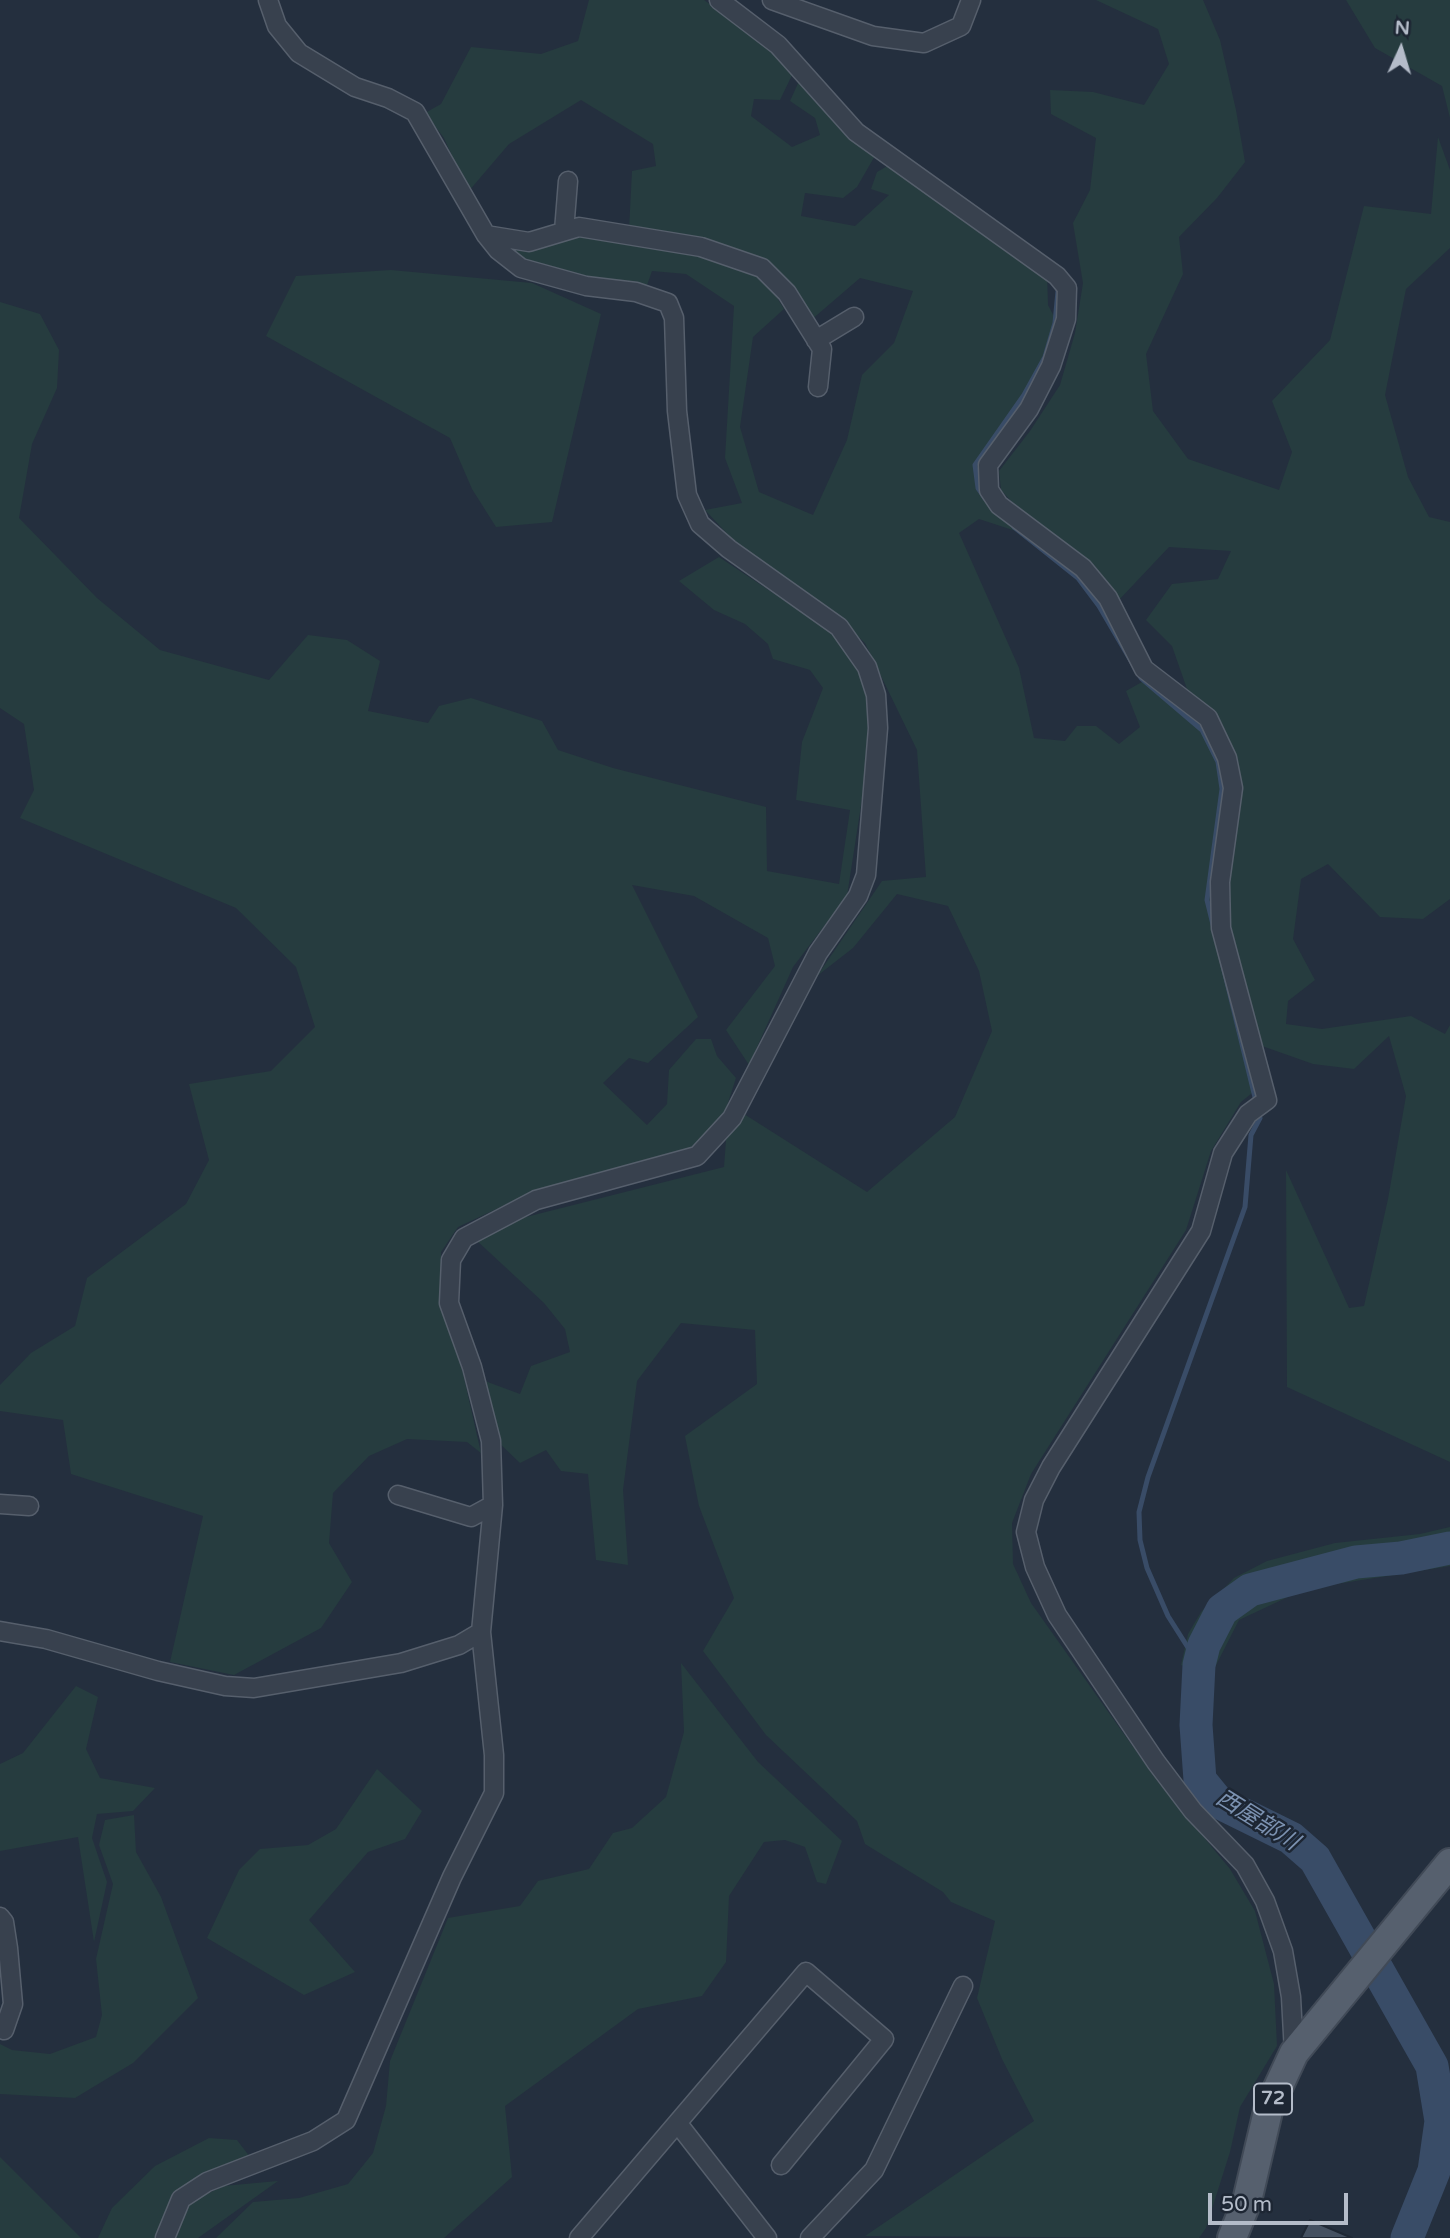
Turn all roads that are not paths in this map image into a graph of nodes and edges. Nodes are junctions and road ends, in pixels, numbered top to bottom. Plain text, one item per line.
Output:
1 (268, 0) edge
2 (720, 0) edge
3 (772, 0) edge
4 (971, 0) edge
5 (568, 181) dead end
6 (564, 231) junction
7 (485, 235) junction
8 (854, 317) dead end
9 (816, 340) junction
10 (818, 387) dead end
11 (398, 1495) dead end
12 (0, 1504) edge
13 (493, 1505) junction
14 (29, 1506) dead end
15 (0, 1631) edge
16 (481, 1632) junction
17 (1450, 1863) edge
18 (0, 1917) edge
19 (963, 1986) dead end
20 (4, 2030) dead end
21 (1294, 2053) junction
22 (679, 2125) junction
23 (781, 2165) dead end
24 (165, 2238) edge
25 (579, 2238) edge
26 (767, 2238) edge
27 (810, 2238) edge
28 (1232, 2238) edge

1 - 7 street
2 - 21 street
3 - 4 street
5 - 6 street
6 - 7 street
6 - 9 street
7 - 13 street
8 - 9 street
9 - 10 street
11 - 13 street
12 - 14 street
13 - 16 street
15 - 16 street
16 - 24 street
17 - 21 main road, 72
18 - 20 street
19 - 27 street
21 - 28 main road, 72
22 - 23 street
22 - 25 street
22 - 26 street

